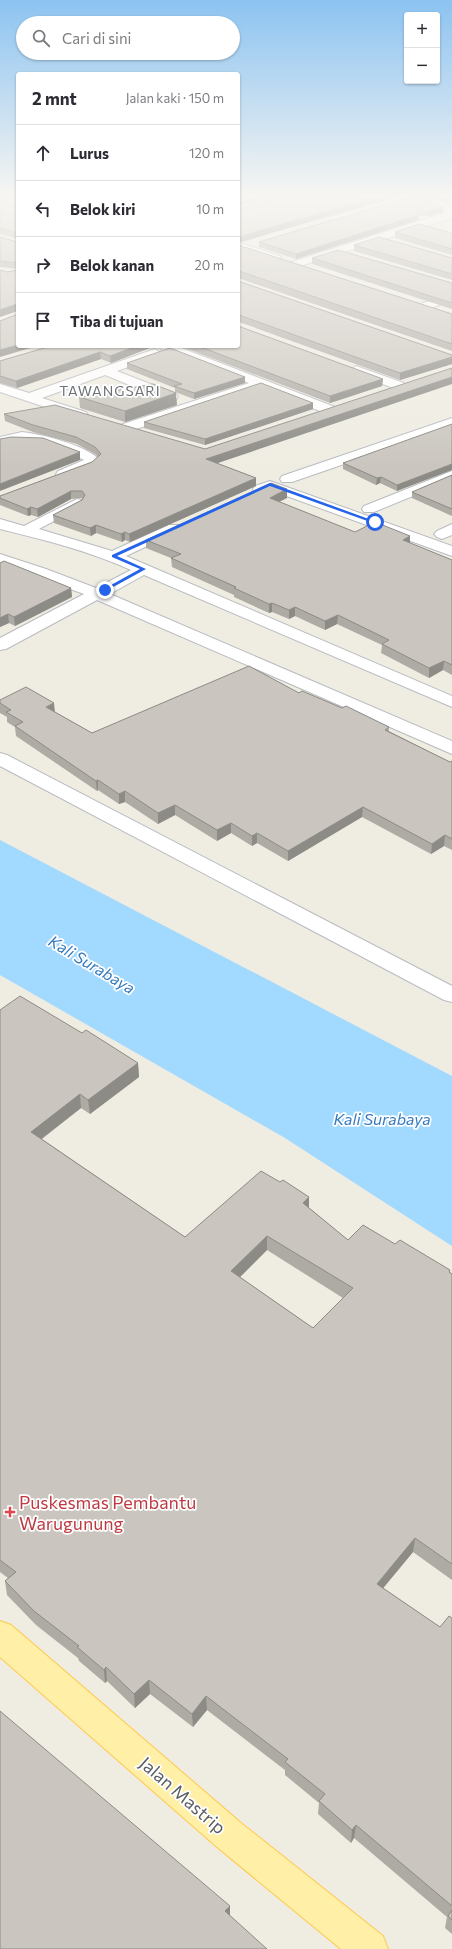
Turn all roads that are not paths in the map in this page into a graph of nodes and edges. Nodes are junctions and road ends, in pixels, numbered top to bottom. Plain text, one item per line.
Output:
1 (452, 297) edge
2 (445, 313) edge
3 (164, 348) edge
4 (170, 348) edge
5 (347, 366) edge
6 (105, 371) junction
7 (414, 381) edge
8 (262, 383) junction
9 (399, 386) junction
10 (0, 388) edge
11 (379, 393) edge
12 (29, 398) junction
13 (344, 405) edge
14 (192, 406) junction
15 (330, 410) junction
16 (308, 417) edge
17 (97, 420) edge
18 (452, 422) edge
19 (111, 424) edge
20 (125, 428) junction
21 (148, 435) edge
22 (0, 442) edge
23 (452, 475) edge
24 (51, 479) edge
25 (249, 494) edge
26 (77, 503) edge
27 (369, 509) junction
28 (0, 524) edge
29 (184, 524) edge
30 (27, 530) junction
31 (449, 534) edge
32 (452, 551) edge
33 (113, 556) junction
34 (0, 559) edge
35 (140, 571) junction
36 (101, 592) junction
37 (0, 645) edge
38 (452, 702) edge
39 (452, 748) edge
40 (0, 759) edge
41 (452, 996) edge
42 (0, 1636) edge
43 (370, 1949) edge

1 - 2 street
3 - 6 street
4 - 8 street
5 - 9 street
6 - 12 street
6 - 14 street
7 - 9 street
8 - 14 street
8 - 15 street
9 - 11 street
10 - 12 street
12 - 17 street
13 - 15 street
14 - 20 street
15 - 16 street
18 - 27 street
19 - 20 street
20 - 21 street
22 - 24 street
23 - 27 street
25 - 32 street
26 - 30 street
27 - 31 street
28 - 30 street
29 - 33 street
30 - 33 street
33 - 35 street
34 - 36 street
35 - 36 street
35 - 38 street
36 - 37 street
36 - 39 street
40 - 41 street
42 - 43 main road, Jalan Mastrip

